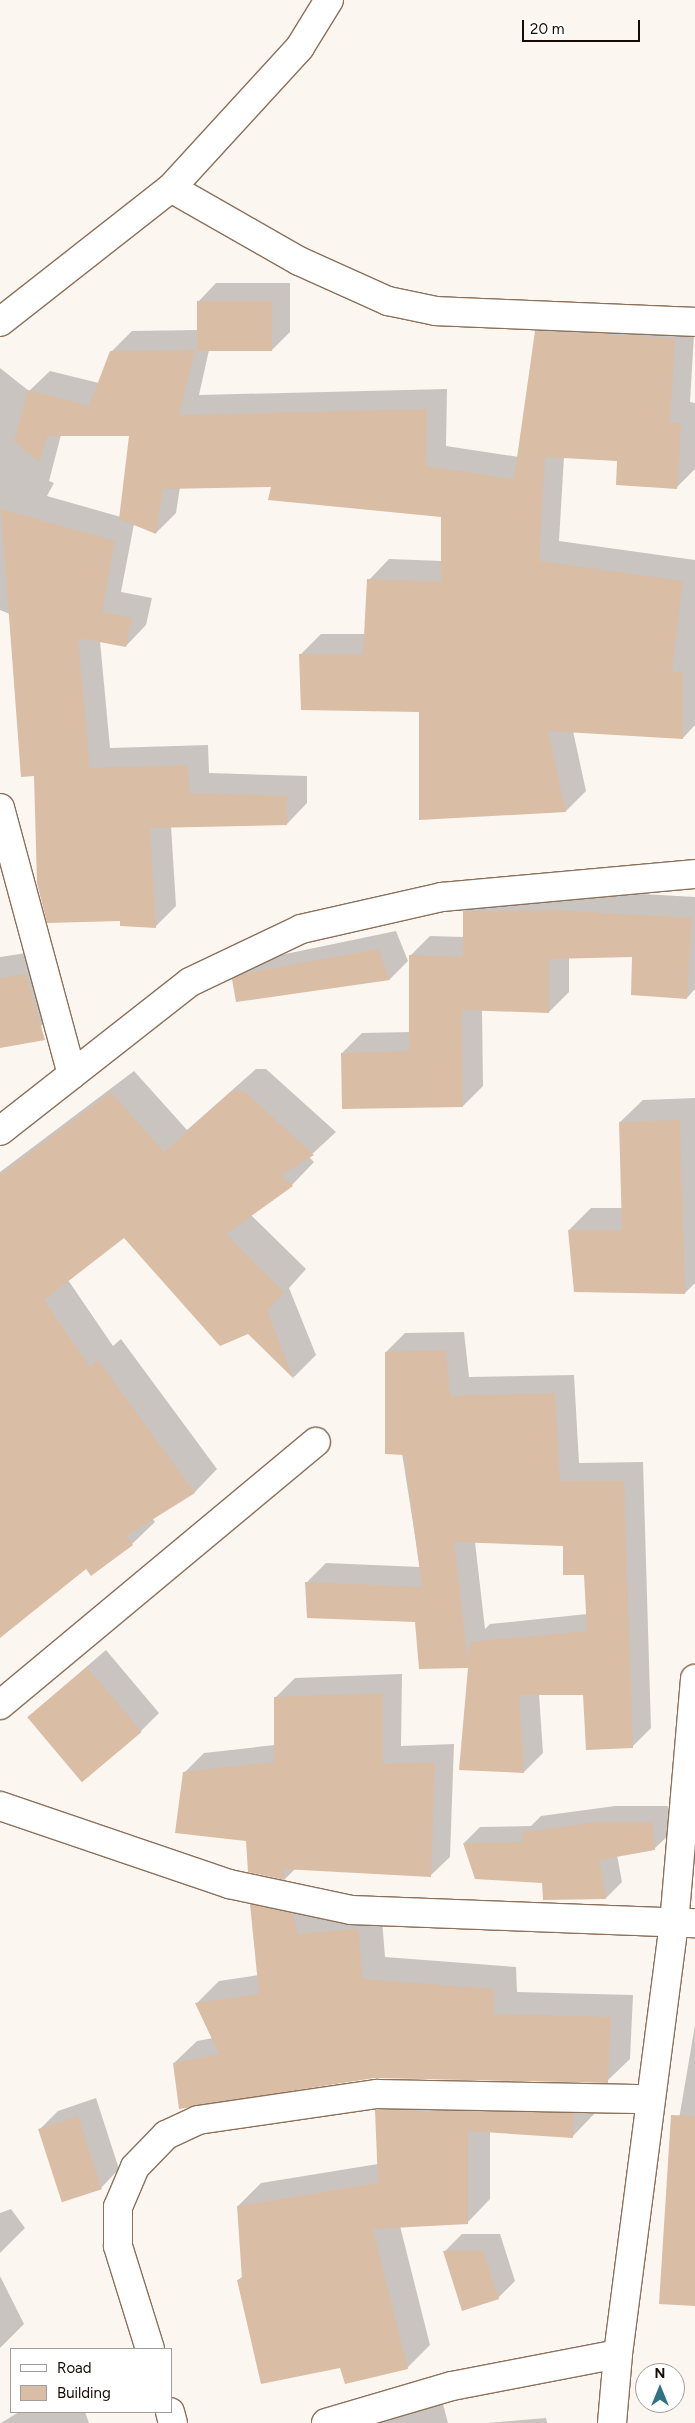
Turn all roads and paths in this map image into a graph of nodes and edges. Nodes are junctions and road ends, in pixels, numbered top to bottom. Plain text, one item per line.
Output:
1 (329, 0) edge
2 (171, 188) junction
3 (0, 322) edge
4 (695, 322) edge
5 (0, 808) edge
6 (695, 874) edge
7 (72, 1074) junction
8 (0, 1131) edge
9 (316, 1442) dead end
10 (695, 1679) edge
11 (0, 1705) edge
12 (0, 1806) edge
13 (685, 1924) edge
14 (649, 2099) junction
15 (150, 2348) edge
16 (618, 2354) junction
17 (326, 2423) edge
18 (612, 2423) edge

1 - 2 street
2 - 3 street
2 - 4 street
5 - 7 street
6 - 7 street
7 - 8 street
9 - 11 street
10 - 13 street
12 - 13 street
13 - 14 street
14 - 15 street
14 - 16 street
16 - 17 street
16 - 18 street

